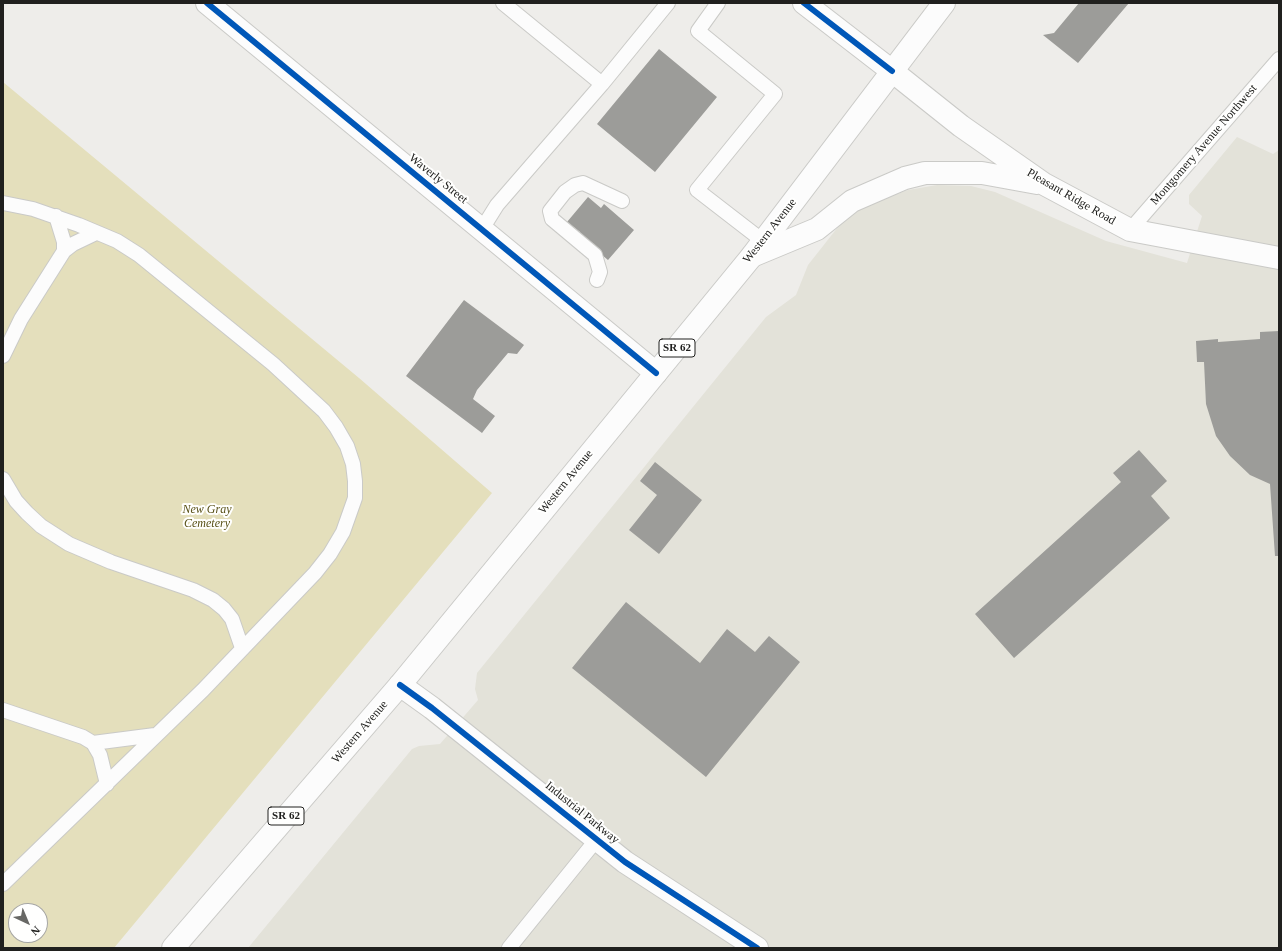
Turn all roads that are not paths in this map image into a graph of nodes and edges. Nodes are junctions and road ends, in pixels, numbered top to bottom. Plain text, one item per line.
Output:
1 (208, 3) edge
2 (503, 3) edge
3 (668, 3) edge
4 (718, 3) edge
5 (804, 3) edge
6 (944, 3) edge
7 (1279, 60) edge
8 (892, 71) junction
9 (602, 84) junction
10 (1044, 184) junction
11 (622, 201) dead end
12 (3, 203) edge
13 (56, 216) junction
14 (482, 229) junction
15 (1130, 230) junction
16 (96, 233) junction
17 (757, 248) junction
18 (64, 251) junction
19 (1279, 258) edge
20 (597, 280) dead end
21 (3, 356) edge
22 (656, 373) junction
23 (3, 479) edge
24 (242, 648) junction
25 (400, 685) junction
26 (3, 710) edge
27 (155, 735) junction
28 (93, 743) junction
29 (107, 784) junction
30 (597, 839) junction
31 (3, 884) edge
32 (172, 948) edge
33 (509, 948) edge
34 (757, 948) edge

1 - 14 main road, Waverly Street
2 - 9 lane
3 - 9 lane
4 - 17 lane
5 - 8 main road, Pleasant Ridge Road
6 - 8 main road, Western Avenue / SR 62
7 - 15 lane, Montgomery Avenue Northwest
8 - 10 main road, Pleasant Ridge Road
8 - 17 main road, Western Avenue / SR 62
9 - 14 lane
10 - 15 main road, Pleasant Ridge Road
10 - 17 main road
11 - 20 lane
12 - 13 lane
13 - 16 lane
13 - 18 lane
14 - 22 main road, Waverly Street
15 - 19 main road, Pleasant Ridge Road
16 - 18 lane
16 - 24 lane
17 - 22 main road, Western Avenue / SR 62
18 - 21 lane
22 - 25 main road, Western Avenue / SR 62
23 - 24 lane
24 - 27 lane
25 - 30 main road, Industrial Parkway
25 - 32 main road, Western Avenue / SR 62
26 - 28 lane
27 - 28 lane
27 - 29 lane
28 - 29 lane
29 - 31 lane
30 - 33 lane
30 - 34 main road, Industrial Parkway

